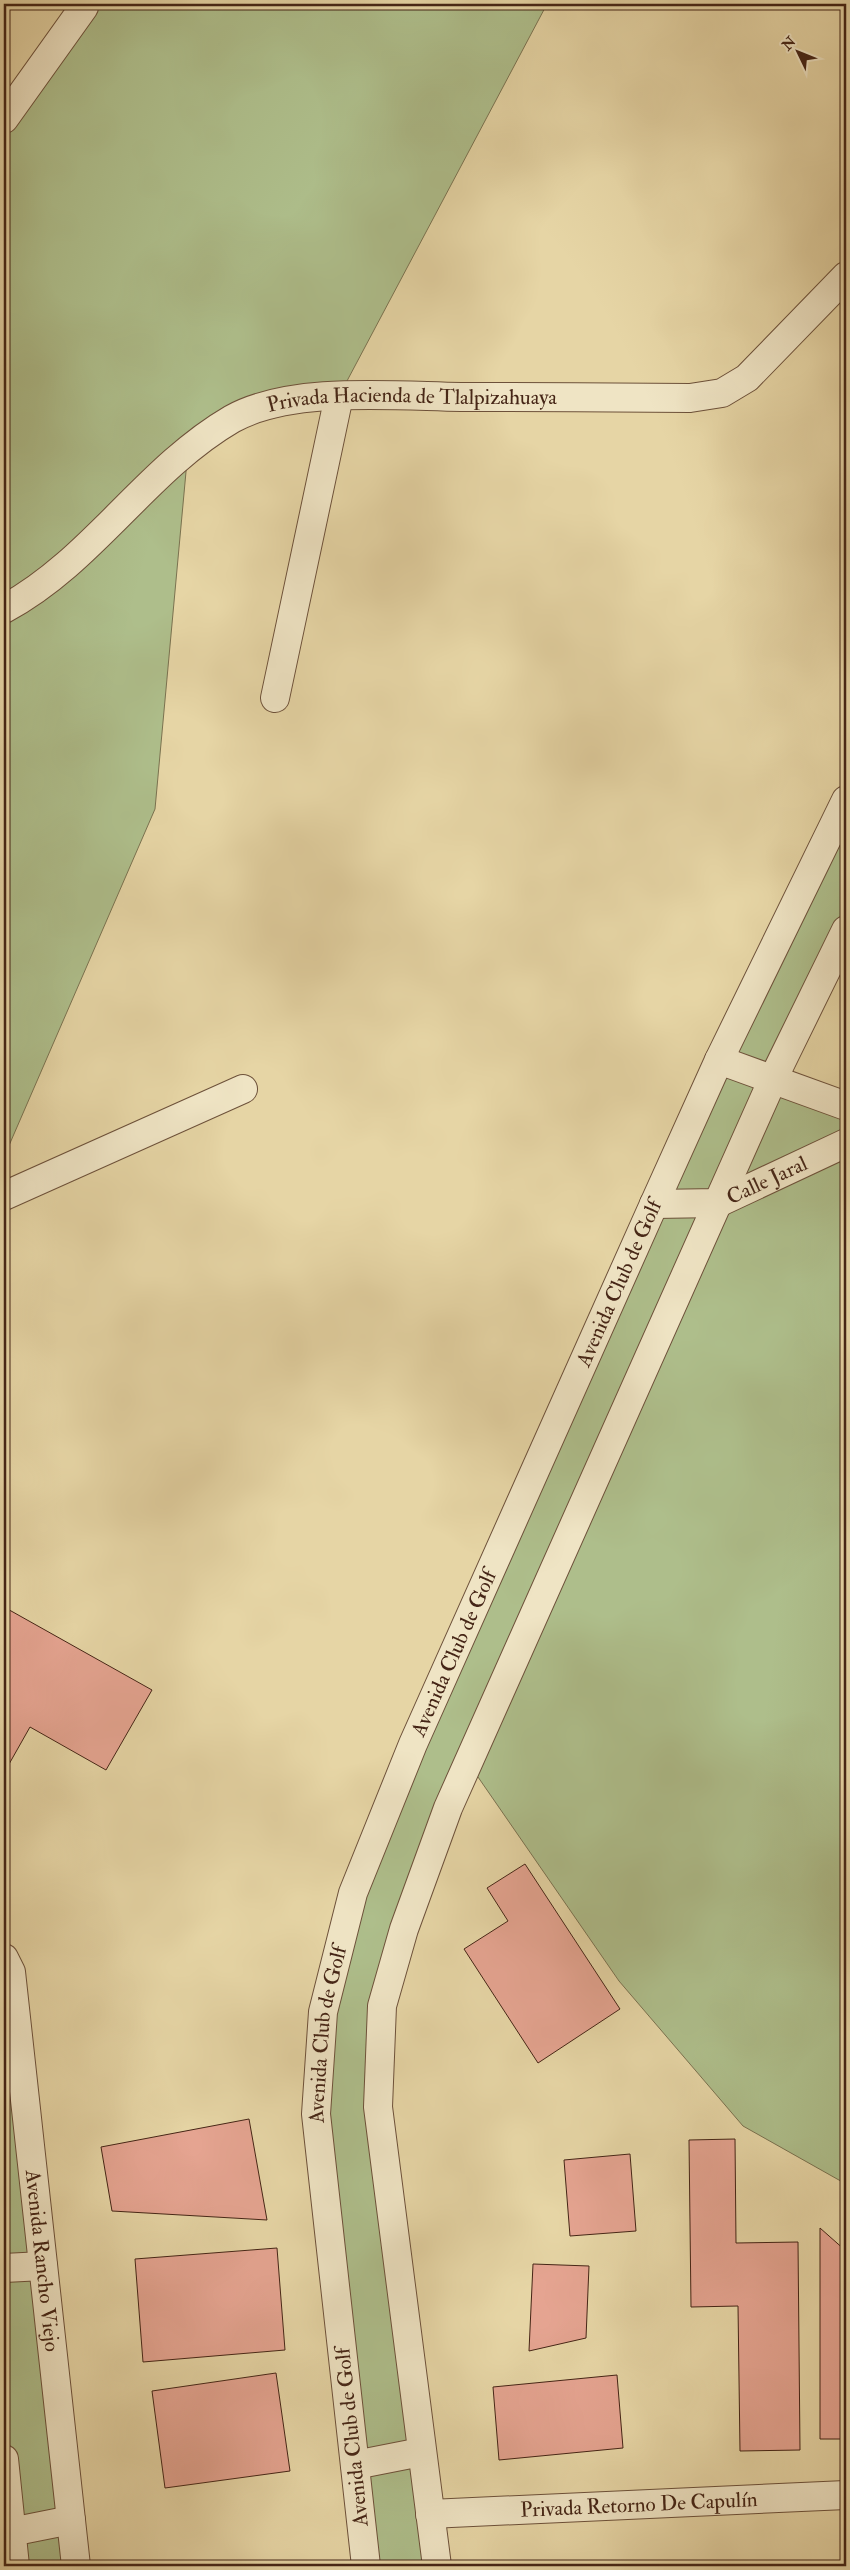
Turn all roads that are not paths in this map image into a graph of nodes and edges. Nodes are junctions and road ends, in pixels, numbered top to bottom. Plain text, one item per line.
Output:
1 (84, 7) dead end
2 (4, 118) edge
3 (846, 276) edge
4 (339, 396) junction
5 (4, 609) edge
6 (275, 698) dead end
7 (846, 800) edge
8 (846, 930) edge
9 (719, 1060) junction
10 (773, 1079) junction
11 (243, 1089) dead end
12 (846, 1106) edge
13 (846, 1143) edge
14 (4, 1196) edge
15 (718, 1203) junction
16 (654, 1204) junction
17 (4, 1958) edge
18 (43, 2266) junction
19 (4, 2268) edge
20 (421, 2452) junction
21 (4, 2459) edge
22 (355, 2464) junction
23 (846, 2495) edge
24 (430, 2514) junction
25 (70, 2520) junction
26 (11, 2532) junction
27 (15, 2566) edge
28 (76, 2566) edge
29 (366, 2566) edge
30 (437, 2566) edge

1 - 2 street
3 - 4 street, Privada Hacienda de Tlalpizahuaya
4 - 5 street, Privada Hacienda de Tlalpizahuaya
4 - 6 street, Privada Hacienda de Tlalpizahuaya
7 - 9 street, Avenida Club de Golf
8 - 10 street
9 - 10 street
9 - 16 street, Avenida Club de Golf
10 - 12 street
10 - 15 street
11 - 14 street
13 - 15 street, Calle Jaral
15 - 16 street, Calle Jaral
15 - 20 street
16 - 22 street, Avenida Club de Golf
17 - 18 street, Avenida Rancho Viejo
18 - 19 street
18 - 25 street, Avenida Rancho Viejo
20 - 22 street
20 - 24 street
21 - 26 street
22 - 29 street, Avenida Club de Golf
23 - 24 street, Privada Retorno De Capulín
24 - 30 street
25 - 26 street
25 - 28 street, Avenida Rancho Viejo
26 - 27 street

